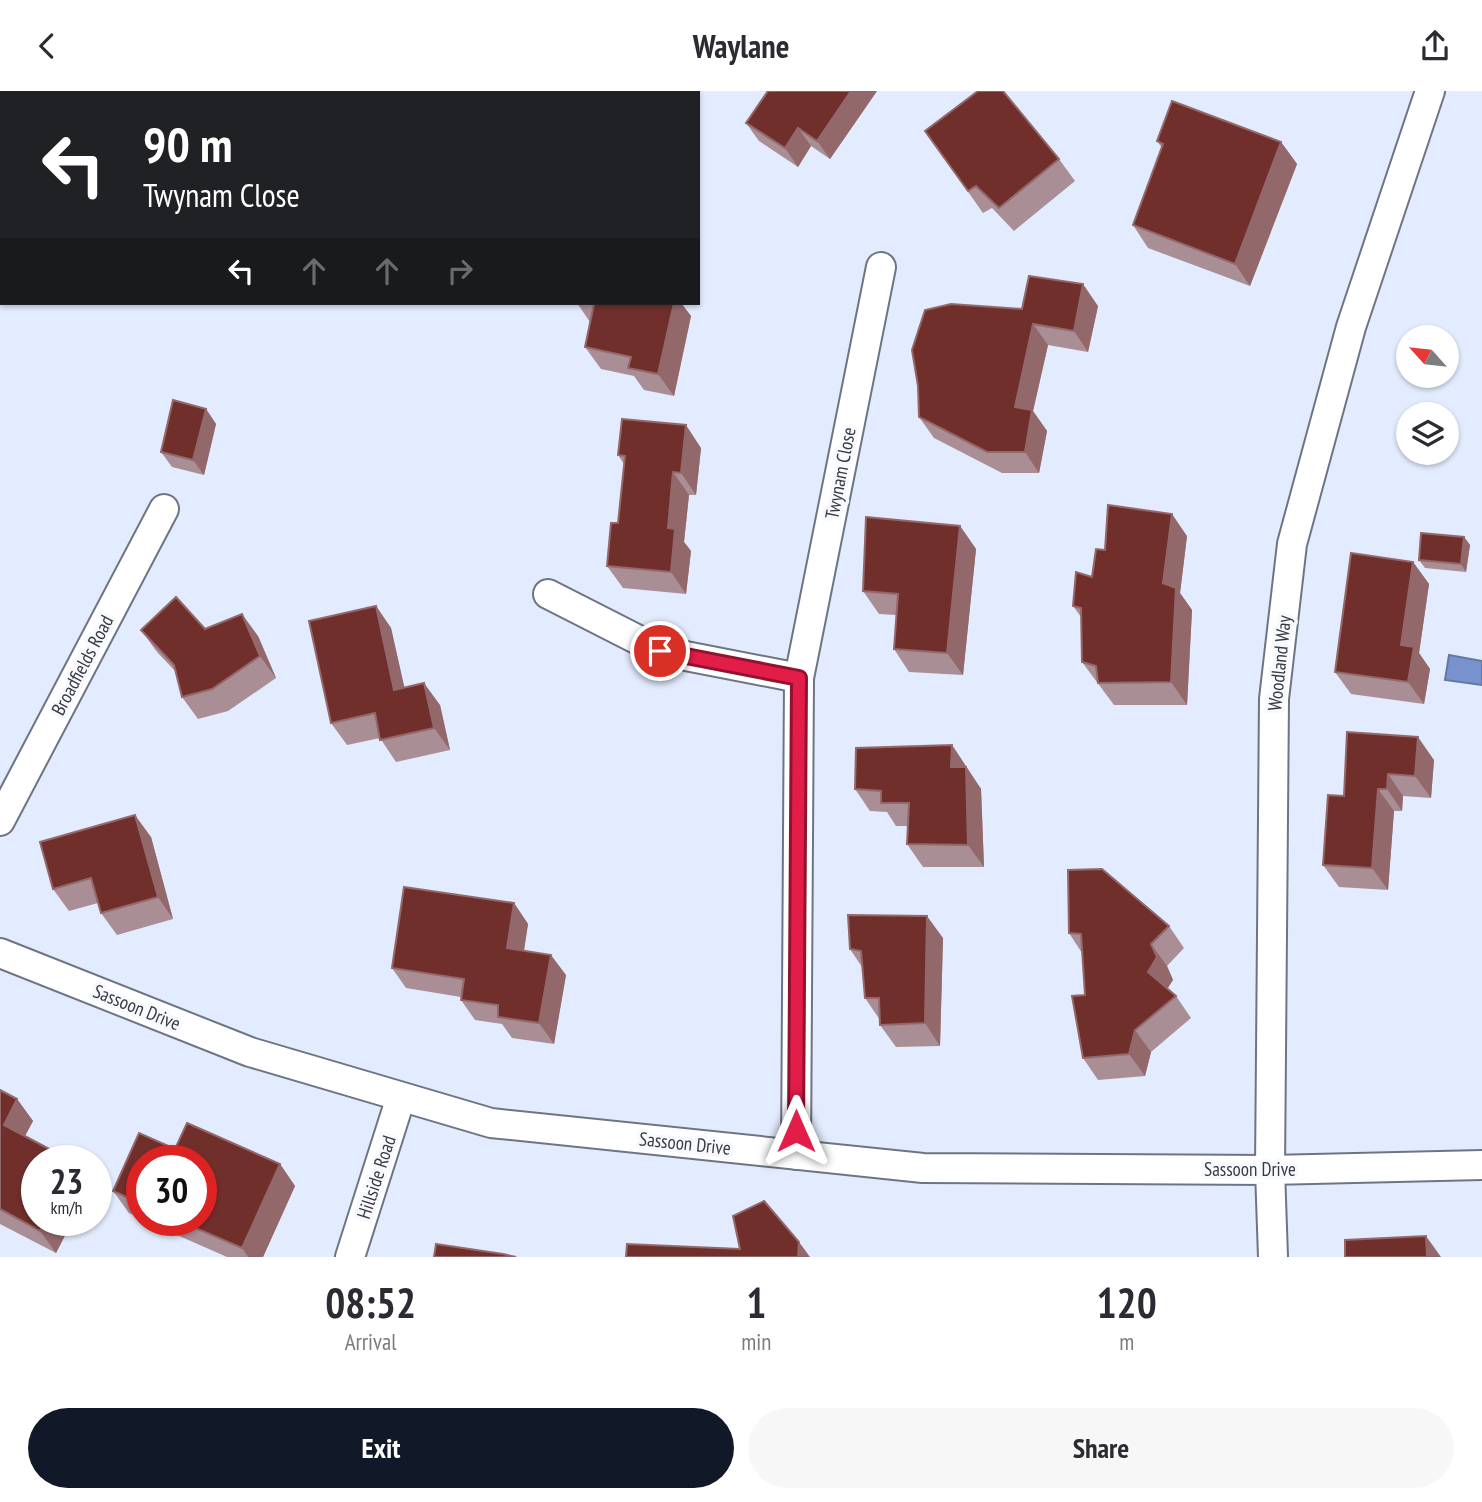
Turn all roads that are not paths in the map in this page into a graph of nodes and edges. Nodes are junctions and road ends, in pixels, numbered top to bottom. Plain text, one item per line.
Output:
1 (1430, 91) edge
2 (881, 267) dead end
3 (164, 509) dead end
4 (548, 594) dead end
5 (799, 678) junction
6 (0, 821) edge
7 (0, 953) edge
8 (401, 1097) junction
9 (796, 1155) junction
10 (1482, 1165) edge
11 (1270, 1170) junction
12 (350, 1257) edge
13 (1273, 1257) edge

1 - 11 street, Woodland Way
2 - 5 street, Twynam Close
3 - 6 street, Broadfields Road
4 - 5 street
5 - 9 street, Twynam Close
7 - 8 street, Sassoon Drive
8 - 9 street, Sassoon Drive
8 - 12 street, Hillside Road
9 - 11 street, Sassoon Drive
10 - 11 street, Sassoon Drive
11 - 13 street, Woodland Way

